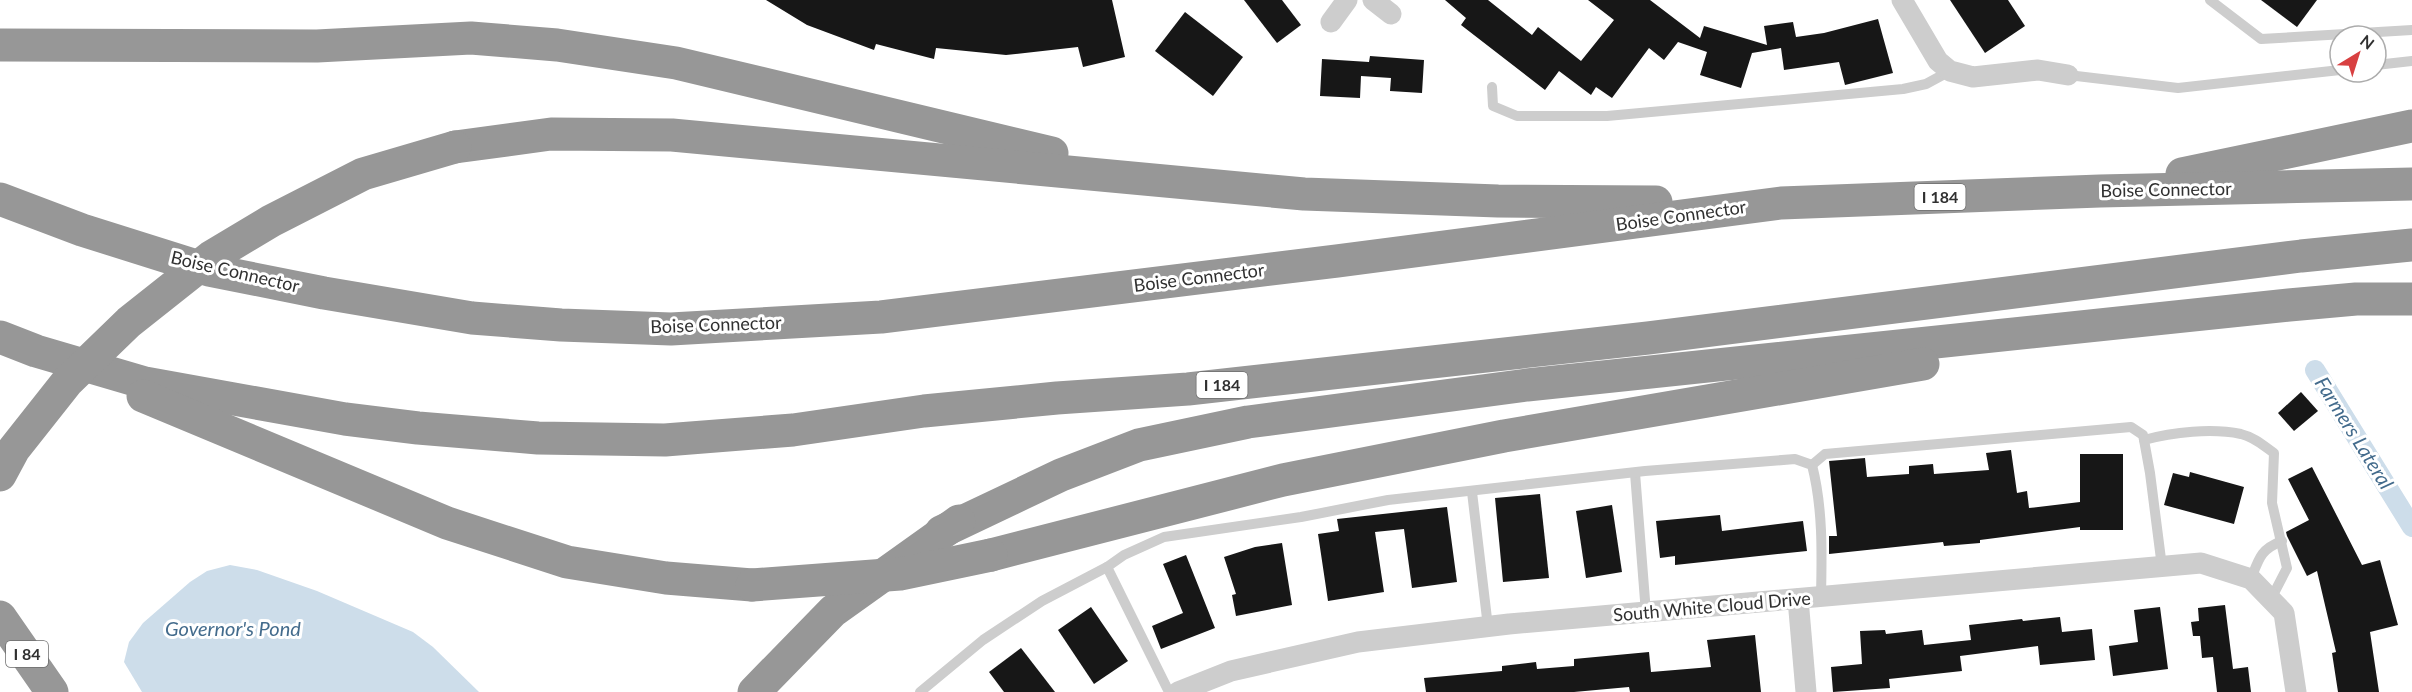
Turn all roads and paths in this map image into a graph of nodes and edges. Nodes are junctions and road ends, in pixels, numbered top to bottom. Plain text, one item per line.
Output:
1 (1347, 0) edge
2 (1372, 0) edge
3 (1902, 0) edge
4 (2210, 0) edge
5 (1390, 14) dead end
6 (1331, 22) dead end
7 (2412, 30) edge
8 (0, 45) edge
9 (2412, 61) edge
10 (2388, 64) edge
11 (1950, 71) junction
12 (2328, 71) edge
13 (2068, 75) joint
14 (1492, 87) dead end
15 (2412, 126) edge
16 (1171, 181) junction
17 (2412, 184) edge
18 (2100, 191) junction
19 (0, 199) edge
20 (1781, 202) junction
21 (2412, 245) edge
22 (2412, 299) edge
23 (2289, 305) junction
24 (0, 337) edge
25 (36, 351) junction
26 (1449, 360) junction
27 (2144, 440) junction
28 (1812, 465) junction
29 (1635, 472) junction
30 (0, 475) edge
31 (1472, 492) junction
32 (941, 532) junction
33 (2282, 541) junction
34 (1107, 567) junction
35 (2162, 567) junction
36 (2251, 579) junction
37 (1821, 597) junction
38 (1798, 599) junction
39 (2271, 599) junction
40 (1647, 612) junction
41 (0, 617) edge
42 (1488, 627) junction
43 (1182, 691) edge
44 (52, 692) edge
45 (754, 692) edge
46 (920, 692) edge
47 (1806, 692) edge
48 (2295, 692) edge

1 - 6 street
2 - 5 street
3 - 11 street
4 - 7 lane
8 - 16 highway
9 - 10 lane
11 - 13 street
11 - 14 lane
12 - 13 lane
15 - 18 highway
16 - 20 highway
16 - 30 highway, bridge
17 - 18 highway, Boise Connector / I 184
18 - 20 highway, Boise Connector / I 184
19 - 20 highway, Boise Connector / I 184
21 - 26 highway, I 184
22 - 23 highway
23 - 25 highway, bridge
23 - 32 highway
24 - 25 highway, I 184
25 - 26 highway, I 184
26 - 32 highway
27 - 28 lane
27 - 33 lane
27 - 35 lane
28 - 29 lane
28 - 37 lane
29 - 31 lane
29 - 40 lane
31 - 34 lane
31 - 42 lane
32 - 45 highway
33 - 36 lane
33 - 39 lane
34 - 43 lane
34 - 46 lane
35 - 36 street, South White Cloud Drive
35 - 37 street, South White Cloud Drive
36 - 39 street
37 - 38 street, South White Cloud Drive
38 - 40 street, South White Cloud Drive
38 - 47 street
39 - 48 street
40 - 42 street, South White Cloud Drive
41 - 44 highway, I 84
42 - 43 street, South White Cloud Drive

